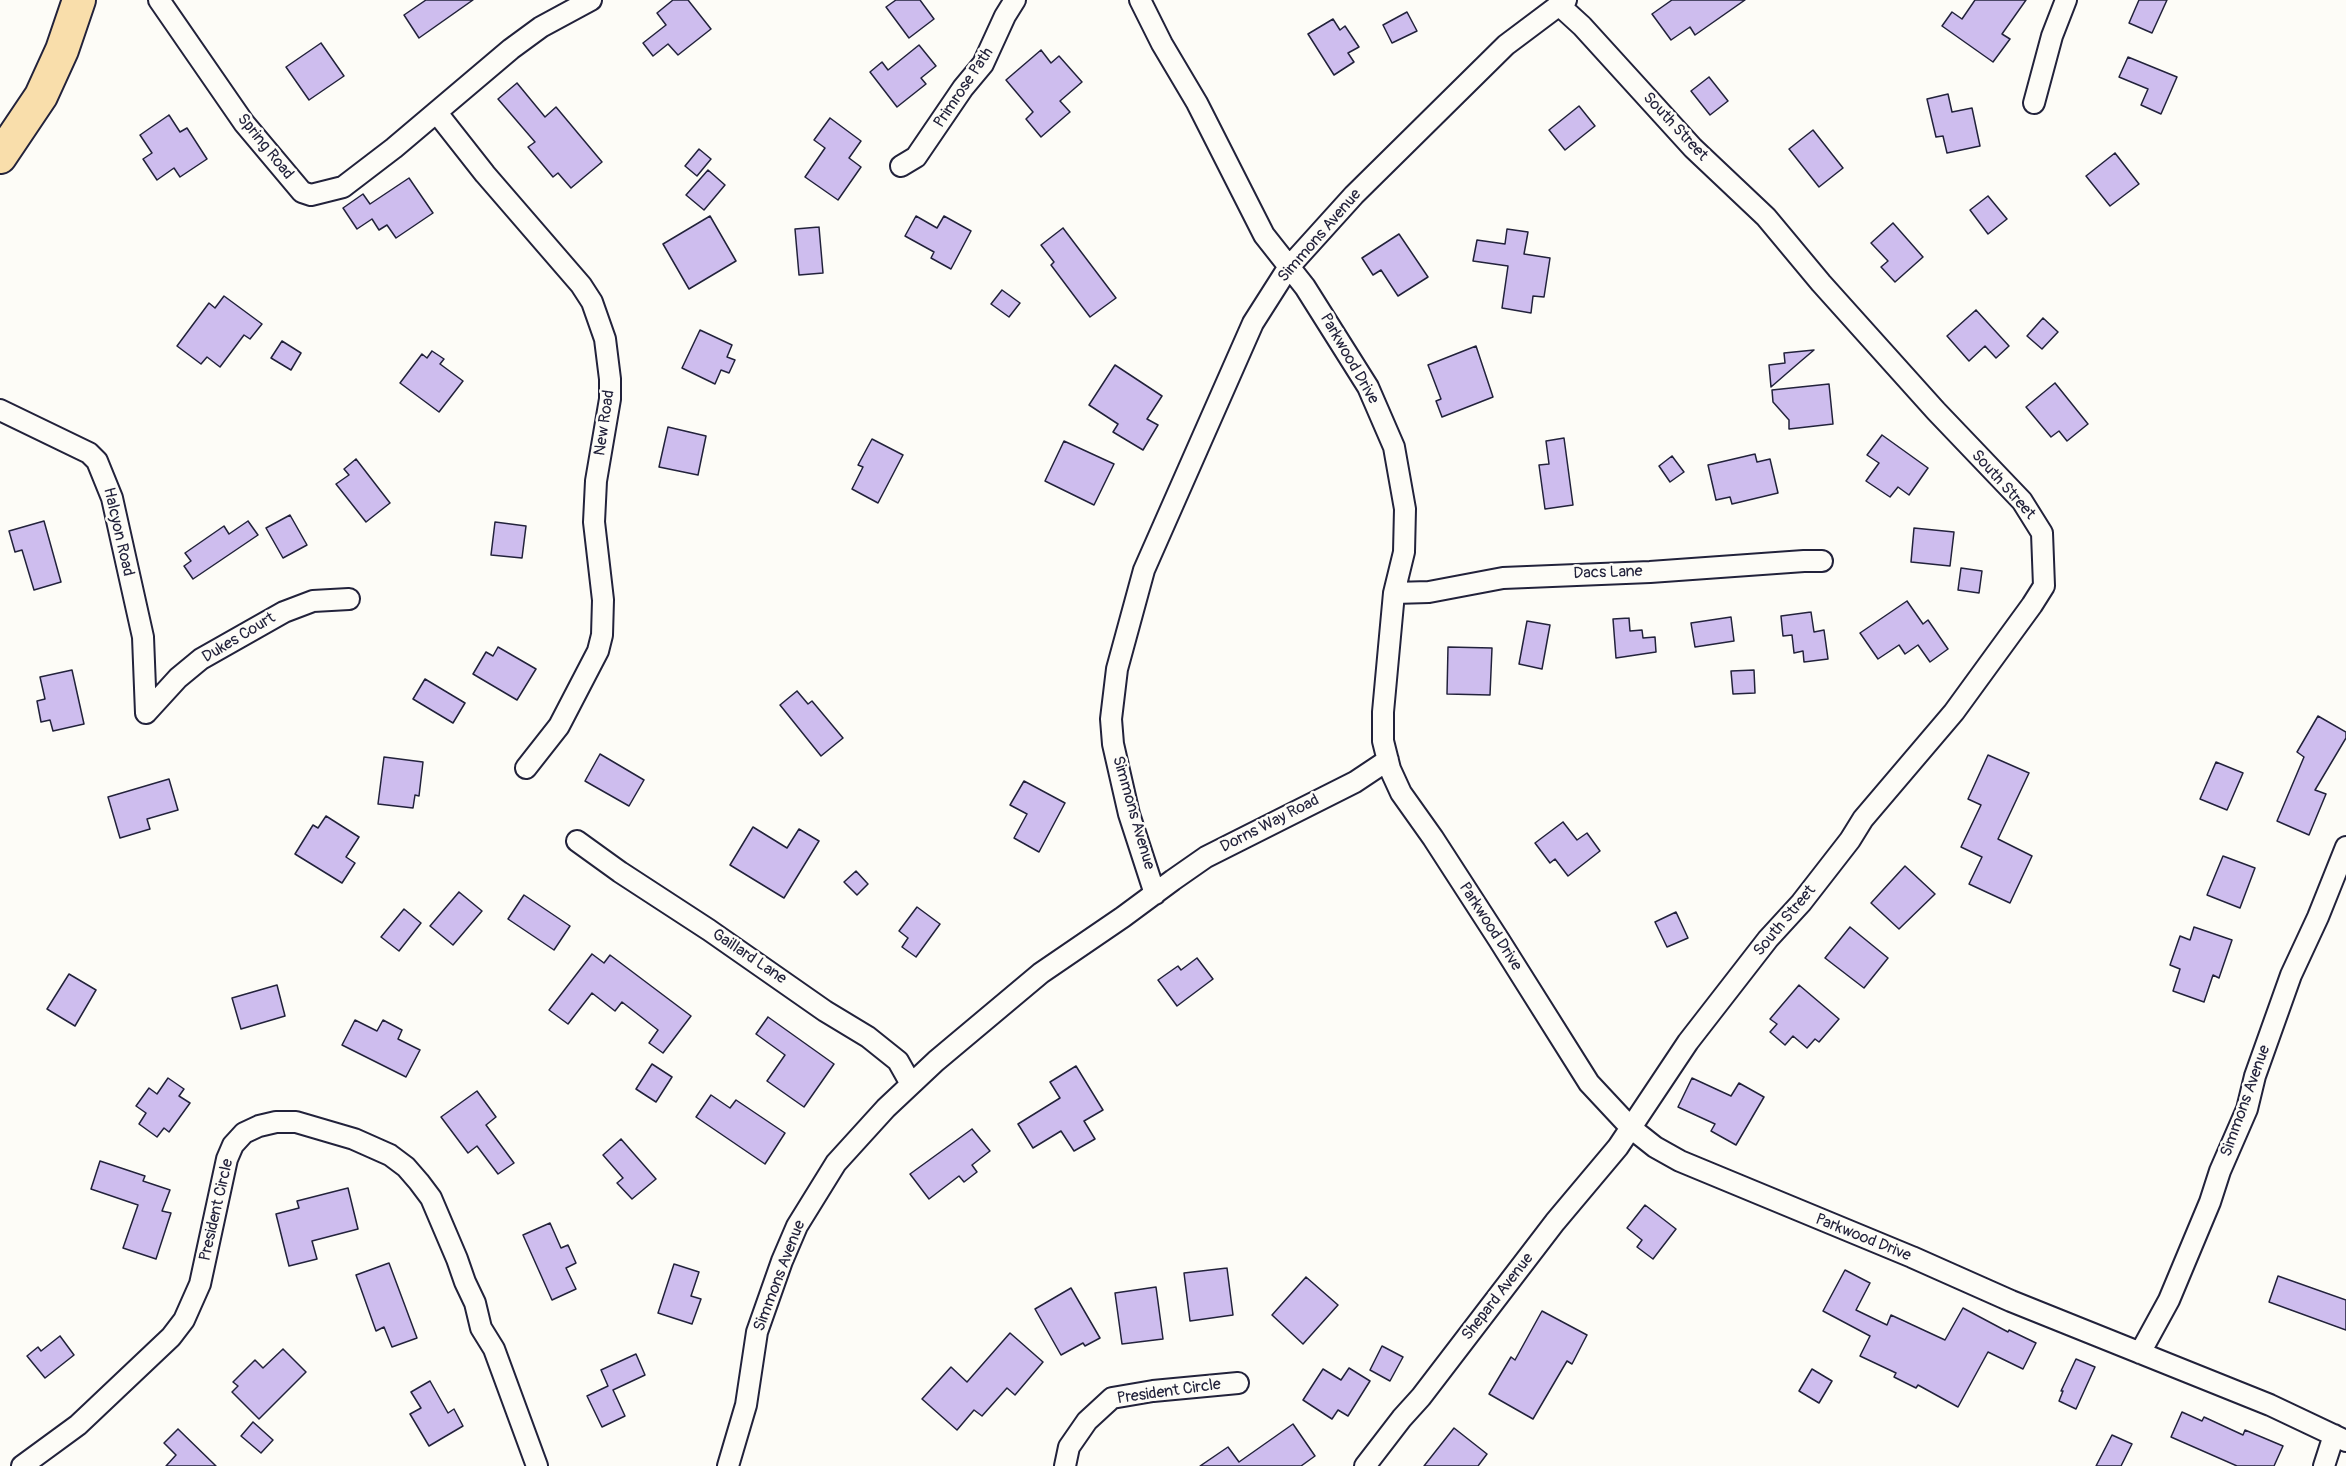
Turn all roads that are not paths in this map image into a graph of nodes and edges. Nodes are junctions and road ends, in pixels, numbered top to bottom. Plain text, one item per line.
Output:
1 (79, 0) edge
2 (159, 0) edge
3 (591, 0) edge
4 (1016, 0) edge
5 (1140, 0) edge
6 (2066, 0) edge
7 (1562, 2) edge
8 (2034, 103) dead end
9 (437, 112) junction
10 (0, 157) edge
11 (901, 166) dead end
12 (1288, 267) junction
13 (0, 410) edge
14 (1822, 561) dead end
15 (1394, 593) junction
16 (349, 599) dead end
17 (146, 713) joint
18 (1388, 760) junction
19 (526, 768) dead end
20 (577, 841) dead end
21 (2346, 847) edge
22 (1155, 894) junction
23 (911, 1084) junction
24 (1631, 1128) junction
25 (2140, 1353) junction
26 (1238, 1383) dead end
27 (2340, 1438) edge
28 (22, 1466) edge
29 (537, 1466) edge
30 (728, 1466) edge
31 (1065, 1466) edge
32 (1365, 1466) edge
33 (2324, 1466) edge

1 - 10 main road
2 - 9 street, Spring Road
3 - 9 street, Spring Road
4 - 11 street, Primrose Path
5 - 12 street, Parkwood Drive
6 - 8 street
7 - 12 street, Simmons Avenue
7 - 24 street, South Street
9 - 19 street, New Road
12 - 15 street, Parkwood Drive
12 - 22 street, Simmons Avenue
13 - 17 street, Halcyon Road
14 - 15 street, Dacs Lane
15 - 18 street, Parkwood Drive
16 - 17 street, Dukes Court
18 - 22 street, Dorns Way Road
18 - 24 street, Parkwood Drive
20 - 23 street, Gaillard Lane
21 - 25 street, Simmons Avenue
22 - 23 street, Simmons Avenue
23 - 30 street, Simmons Avenue
24 - 25 street, Parkwood Drive
24 - 32 street, Shepard Avenue
25 - 27 street, Parkwood Drive
26 - 31 street, President Circle
27 - 33 street
28 - 29 street, President Circle

